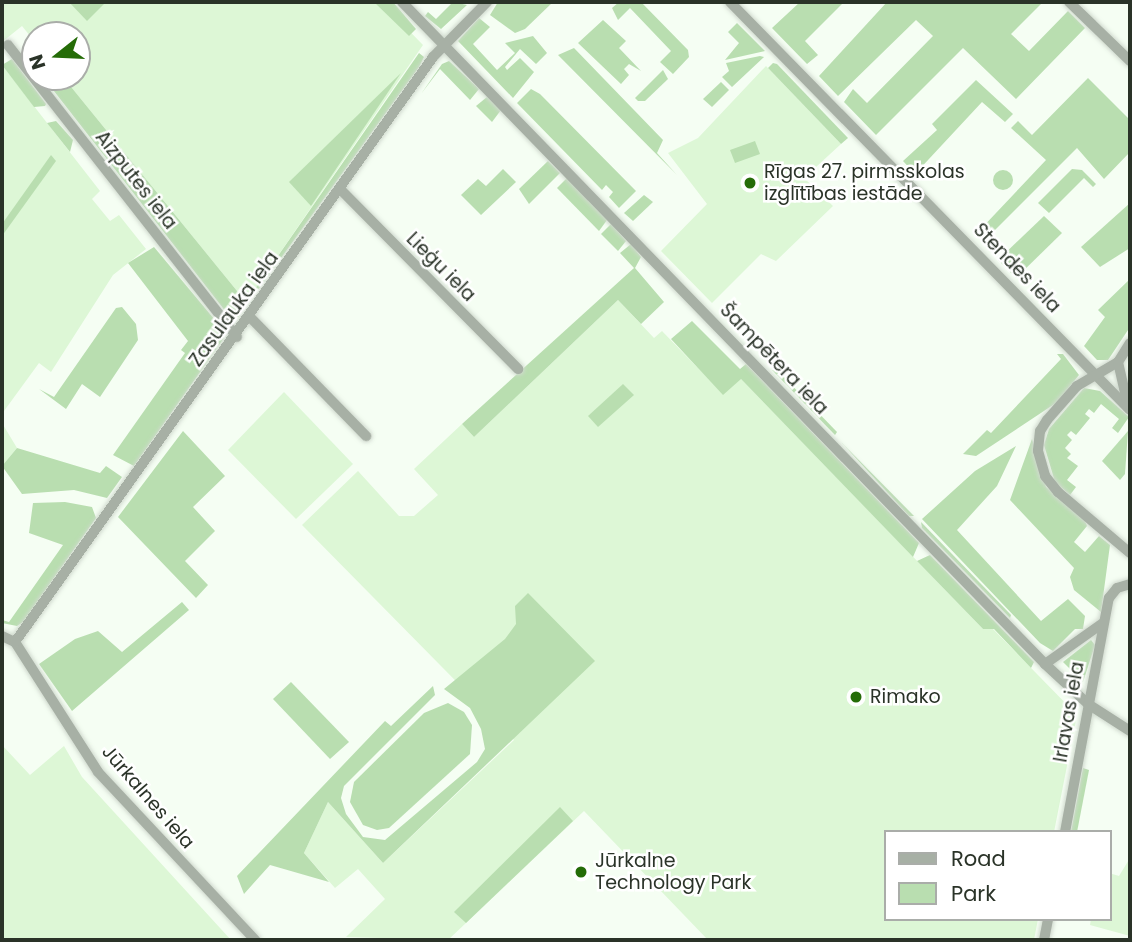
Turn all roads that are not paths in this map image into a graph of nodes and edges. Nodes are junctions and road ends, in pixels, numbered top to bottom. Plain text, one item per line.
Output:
1 (402, 2) edge
2 (487, 2) edge
3 (730, 2) edge
4 (1069, 2) edge
5 (444, 44) junction
6 (8, 45) dead end
7 (1130, 61) edge
8 (341, 190) junction
9 (251, 318) junction
10 (237, 337) junction
11 (1130, 343) edge
12 (1118, 362) junction
13 (518, 369) dead end
14 (1095, 374) junction
15 (1130, 409) edge
16 (366, 436) dead end
17 (1130, 553) edge
18 (1130, 584) edge
19 (1103, 623) junction
20 (2, 636) edge
21 (15, 642) junction
22 (1045, 664) junction
23 (1088, 704) junction
24 (1130, 731) edge
25 (1065, 830) edge
26 (1048, 921) edge
27 (255, 940) edge
28 (1044, 940) edge

1 - 5 street, Šampētera iela
2 - 5 street, Zasulauka iela
3 - 14 street, Stendes iela
4 - 7 street
5 - 8 street, Zasulauka iela
5 - 22 street, Šampētera iela
6 - 10 street, Aizputes iela
8 - 9 street, Zasulauka iela
8 - 13 street, Lieģu iela
9 - 10 street, Zasulauka iela
9 - 16 street
10 - 21 street, Zasulauka iela
11 - 12 street
12 - 14 street
12 - 15 street
14 - 15 street, Stendes iela
14 - 17 street
18 - 19 street, Irlavas iela
19 - 22 street
19 - 23 street, Irlavas iela
20 - 21 street
21 - 27 street, Jūrkalnes iela
22 - 23 street, Šampētera iela
23 - 24 street, Šampētera iela
23 - 25 street, Irlavas iela
26 - 28 street

